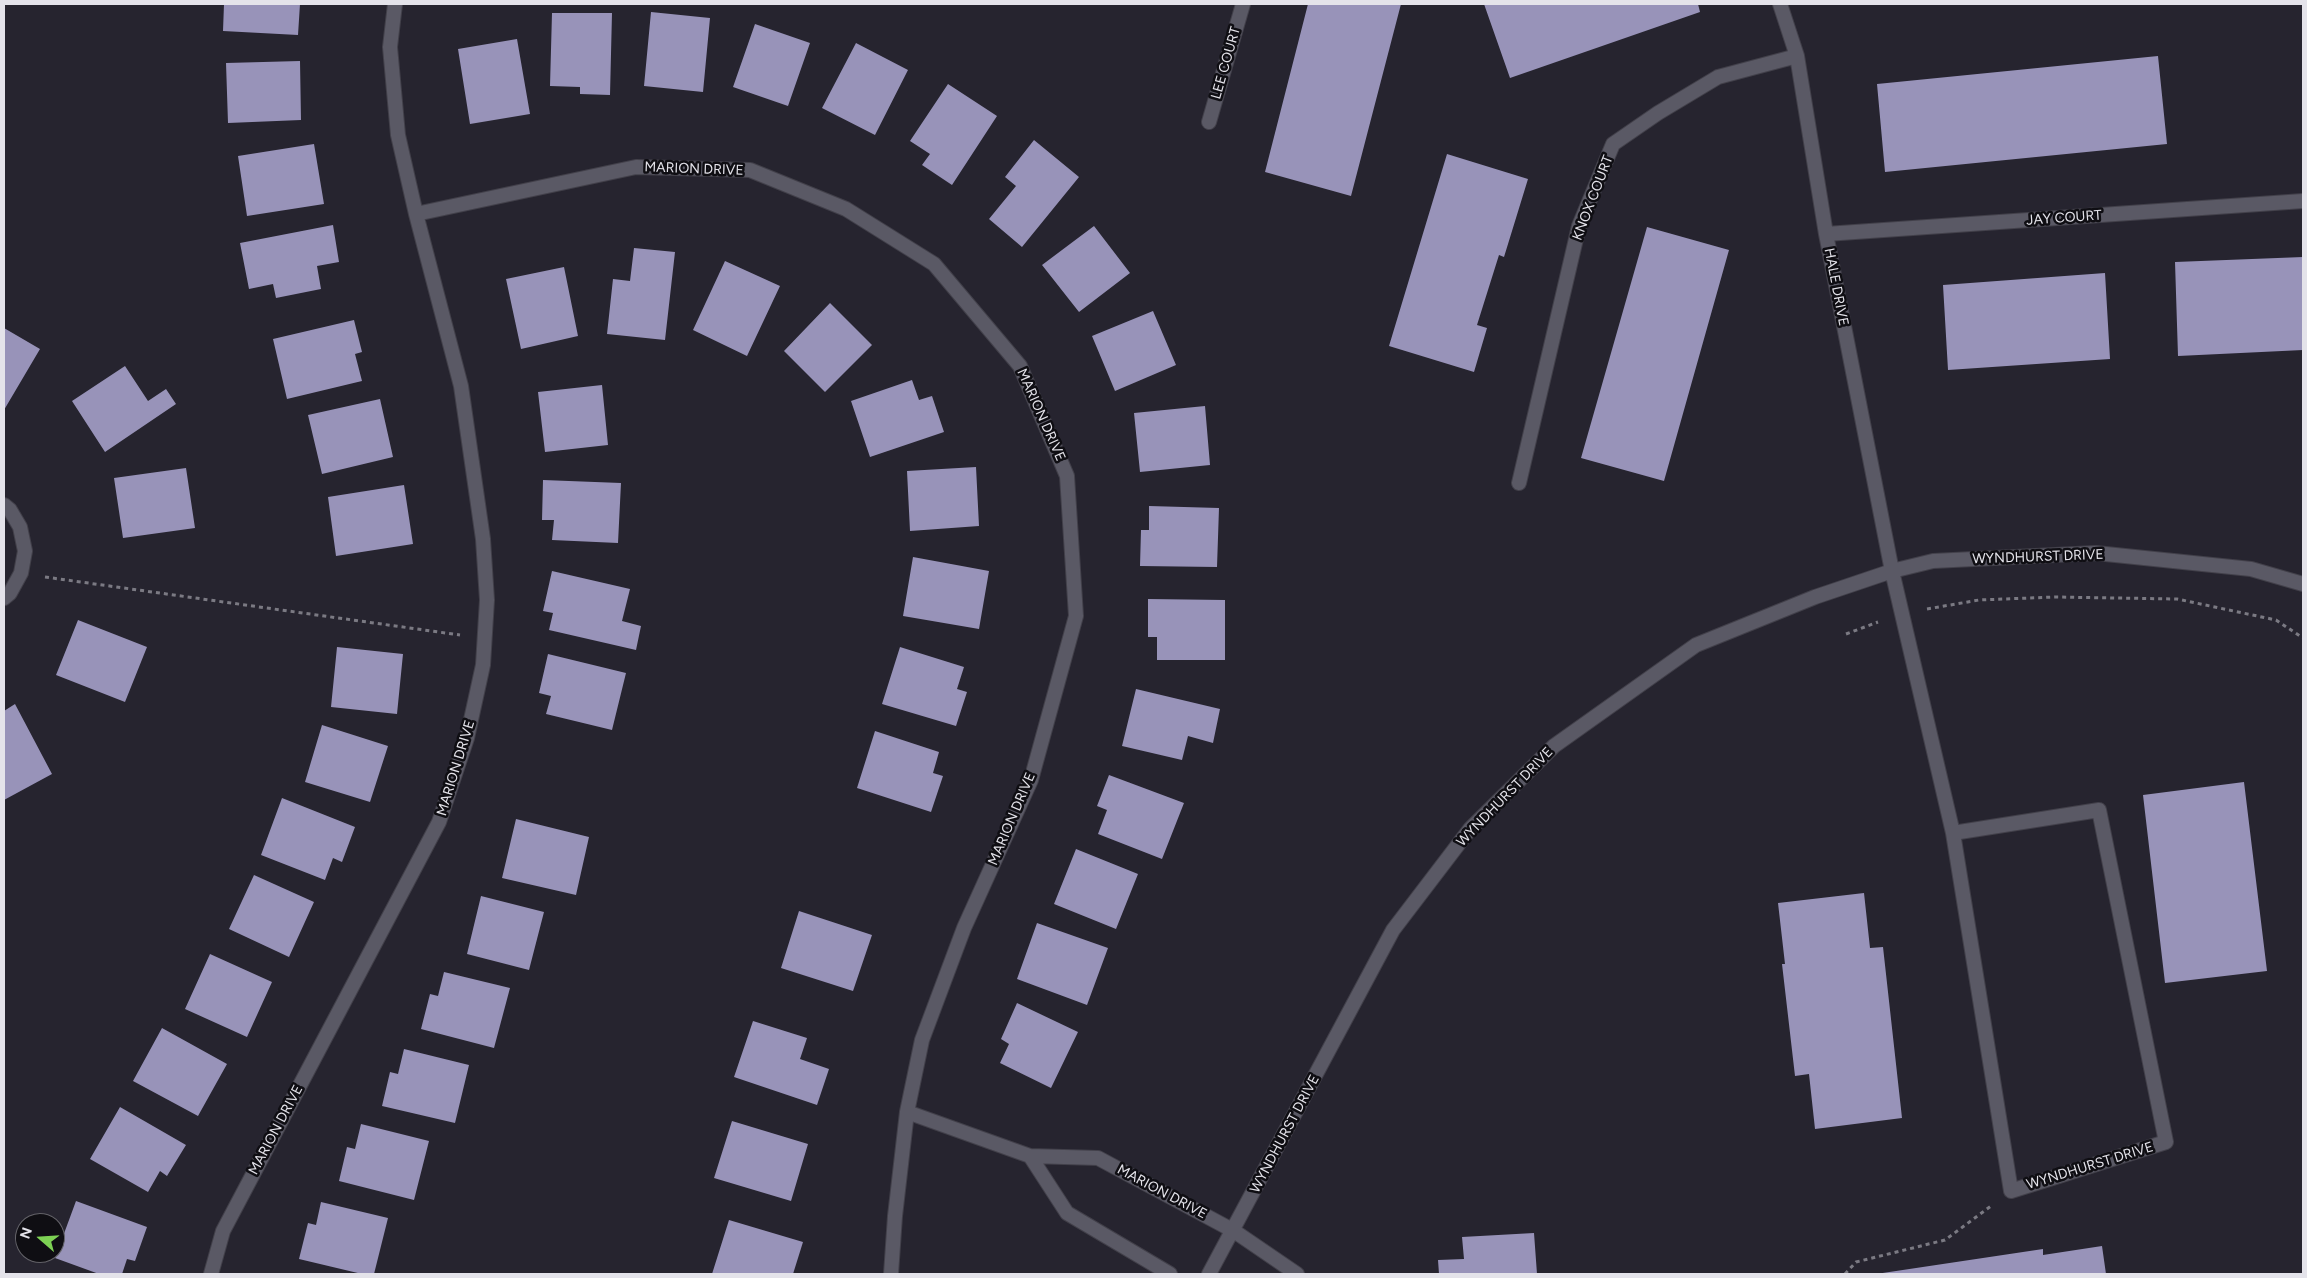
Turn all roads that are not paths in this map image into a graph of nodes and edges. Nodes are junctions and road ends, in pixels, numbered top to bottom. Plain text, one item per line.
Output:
1 (395, 4) edge
2 (1243, 4) edge
3 (1780, 4) edge
4 (1797, 56) junction
5 (1209, 122) dead end
6 (2303, 201) edge
7 (416, 214) junction
8 (1826, 234) junction
9 (1520, 483) dead end
10 (4, 505) edge
11 (1892, 571) junction
12 (2303, 584) edge
13 (4, 598) edge
14 (1953, 833) junction
15 (907, 1112) junction
16 (1030, 1156) junction
17 (1234, 1231) junction
18 (211, 1274) edge
19 (891, 1274) edge
20 (1170, 1274) edge
21 (1209, 1274) edge
22 (1297, 1274) edge

1 - 7 street, MARION DRIVE
2 - 5 street, LEE COURT
3 - 4 street, HALE DRIVE
4 - 8 street, HALE DRIVE
4 - 9 street, KNOX COURT
6 - 8 street, JAY COURT
7 - 15 street, MARION DRIVE
7 - 18 street, MARION DRIVE
8 - 11 street, HALE DRIVE
10 - 13 street
11 - 12 street, WYNDHURST DRIVE
11 - 14 street, WYNDHURST DRIVE
11 - 17 street, WYNDHURST DRIVE
14 - 14 street, WYNDHURST DRIVE
15 - 16 street, MARION DRIVE
15 - 19 street, MARION DRIVE
16 - 17 street, MARION DRIVE
16 - 20 street
17 - 21 street, WYNDHURST DRIVE
17 - 22 street

